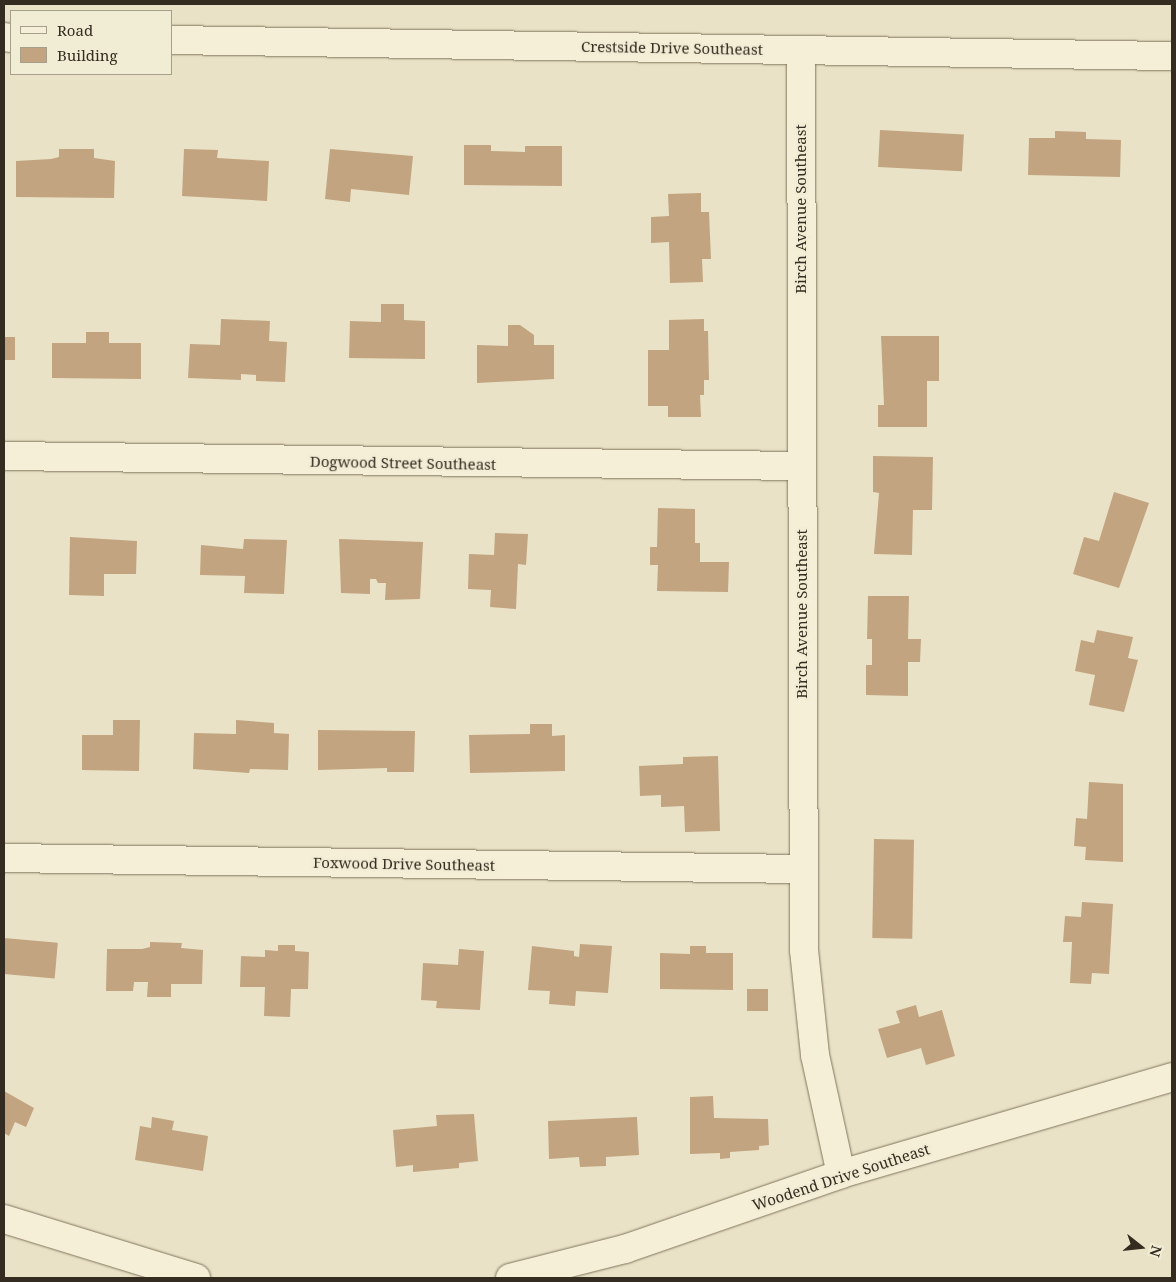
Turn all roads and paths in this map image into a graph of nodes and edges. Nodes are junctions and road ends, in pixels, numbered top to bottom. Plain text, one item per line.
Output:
1 (172, 40) edge
2 (801, 50) junction
3 (1172, 56) edge
4 (4, 456) edge
5 (802, 466) junction
6 (4, 858) edge
7 (803, 869) junction
8 (1172, 1077) edge
9 (841, 1174) junction
10 (4, 1219) edge
11 (196, 1278) edge
12 (510, 1278) edge

1 - 2 street, Crestside Drive Southeast
2 - 3 street, Crestside Drive Southeast
2 - 5 street, Birch Avenue Southeast
4 - 5 street, Dogwood Street Southeast
5 - 7 street, Birch Avenue Southeast
6 - 7 street, Foxwood Drive Southeast
7 - 9 street, Birch Avenue Southeast
8 - 9 street, Woodend Drive Southeast
9 - 12 street, Woodend Drive Southeast
10 - 11 street

